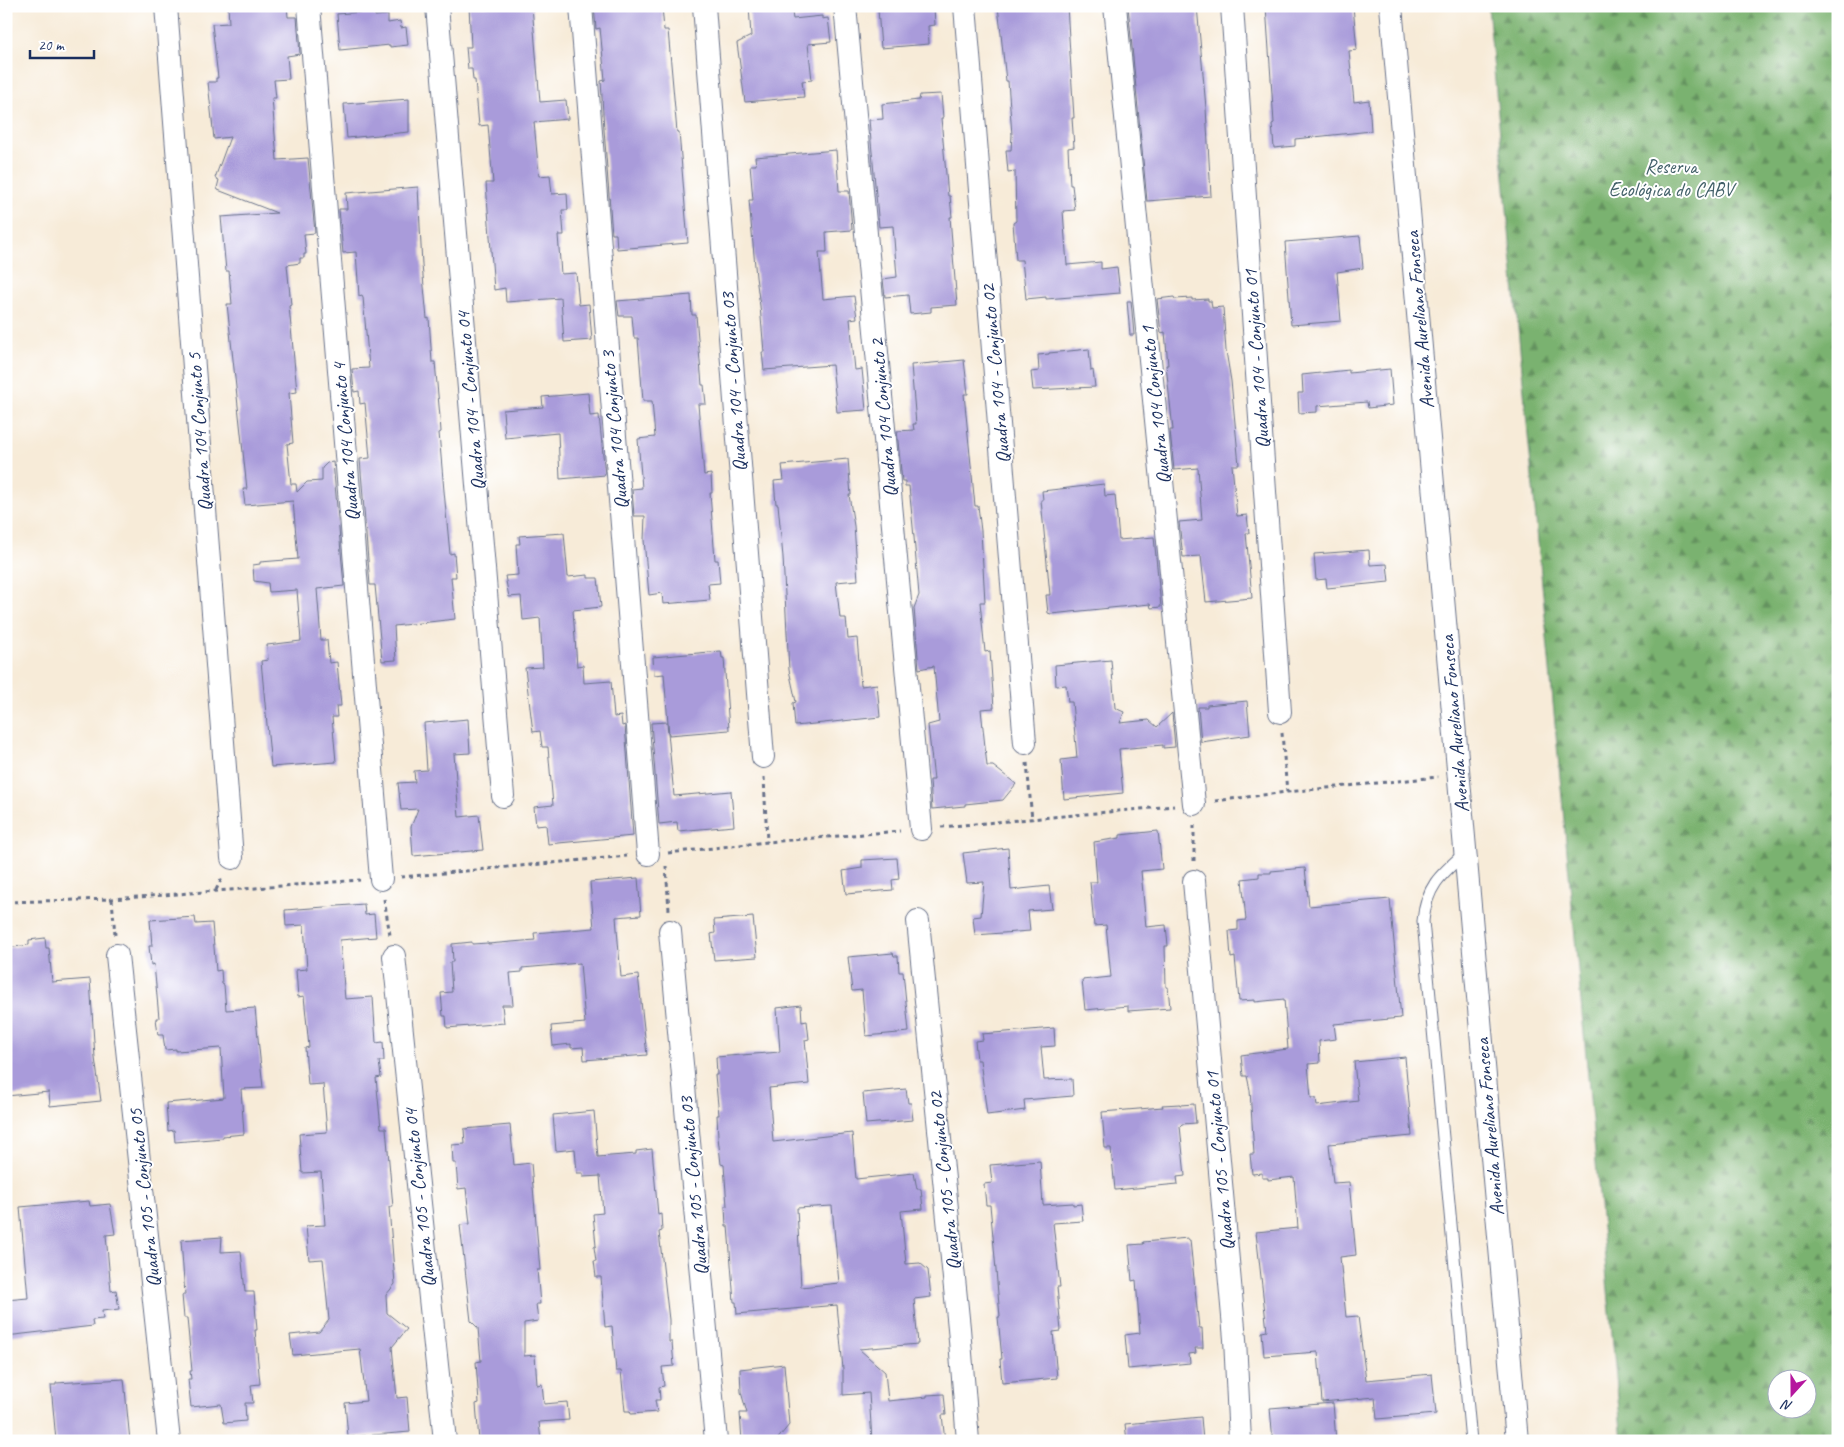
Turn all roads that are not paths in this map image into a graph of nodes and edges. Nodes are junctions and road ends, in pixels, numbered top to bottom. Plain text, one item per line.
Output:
1 (166, 6) edge
2 (309, 6) edge
3 (437, 6) edge
4 (580, 6) edge
5 (704, 6) edge
6 (845, 6) edge
7 (965, 6) edge
8 (1115, 6) edge
9 (1232, 6) edge
10 (1391, 6) edge
11 (1280, 712) road end
12 (1025, 743) road end
13 (763, 757) road end
14 (503, 796) dead end
15 (1194, 804) road end
16 (920, 829) dead end
17 (1465, 853) junction
18 (232, 858) dead end
19 (657, 858) road end
20 (381, 879) road end
21 (1194, 881) road end
22 (918, 921) dead end
23 (670, 931) road end
24 (117, 955) road end
25 (394, 956) road end
26 (169, 1441) edge
27 (445, 1441) edge
28 (716, 1441) edge
29 (968, 1441) edge
30 (1240, 1441) edge
31 (1471, 1441) edge
32 (1517, 1441) edge

1 - 18 street, Quadra 104 Conjunto 5
2 - 20 street, Quadra 104 Conjunto 4
3 - 14 street, Quadra 104 - Conjunto 04
4 - 19 street, Quadra 104 Conjunto 3
5 - 13 street, Quadra 104 - Conjunto 03
6 - 16 street, Quadra 104 Conjunto 2
7 - 12 street, Quadra 104 - Conjunto 02
8 - 15 street, Quadra 104 Conjunto 1
9 - 11 street, Quadra 104 - Conjunto 01
10 - 17 street, Avenida Aureliano Fonseca
17 - 31 lane
17 - 32 street, Avenida Aureliano Fonseca
21 - 30 street, Quadra 105 - Conjunto 01
22 - 29 street, Quadra 105 - Conjunto 02
23 - 28 street, Quadra 105 - Conjunto 03
24 - 26 street, Quadra 105 - Conjunto 05
25 - 27 street, Quadra 105 - Conjunto 04

